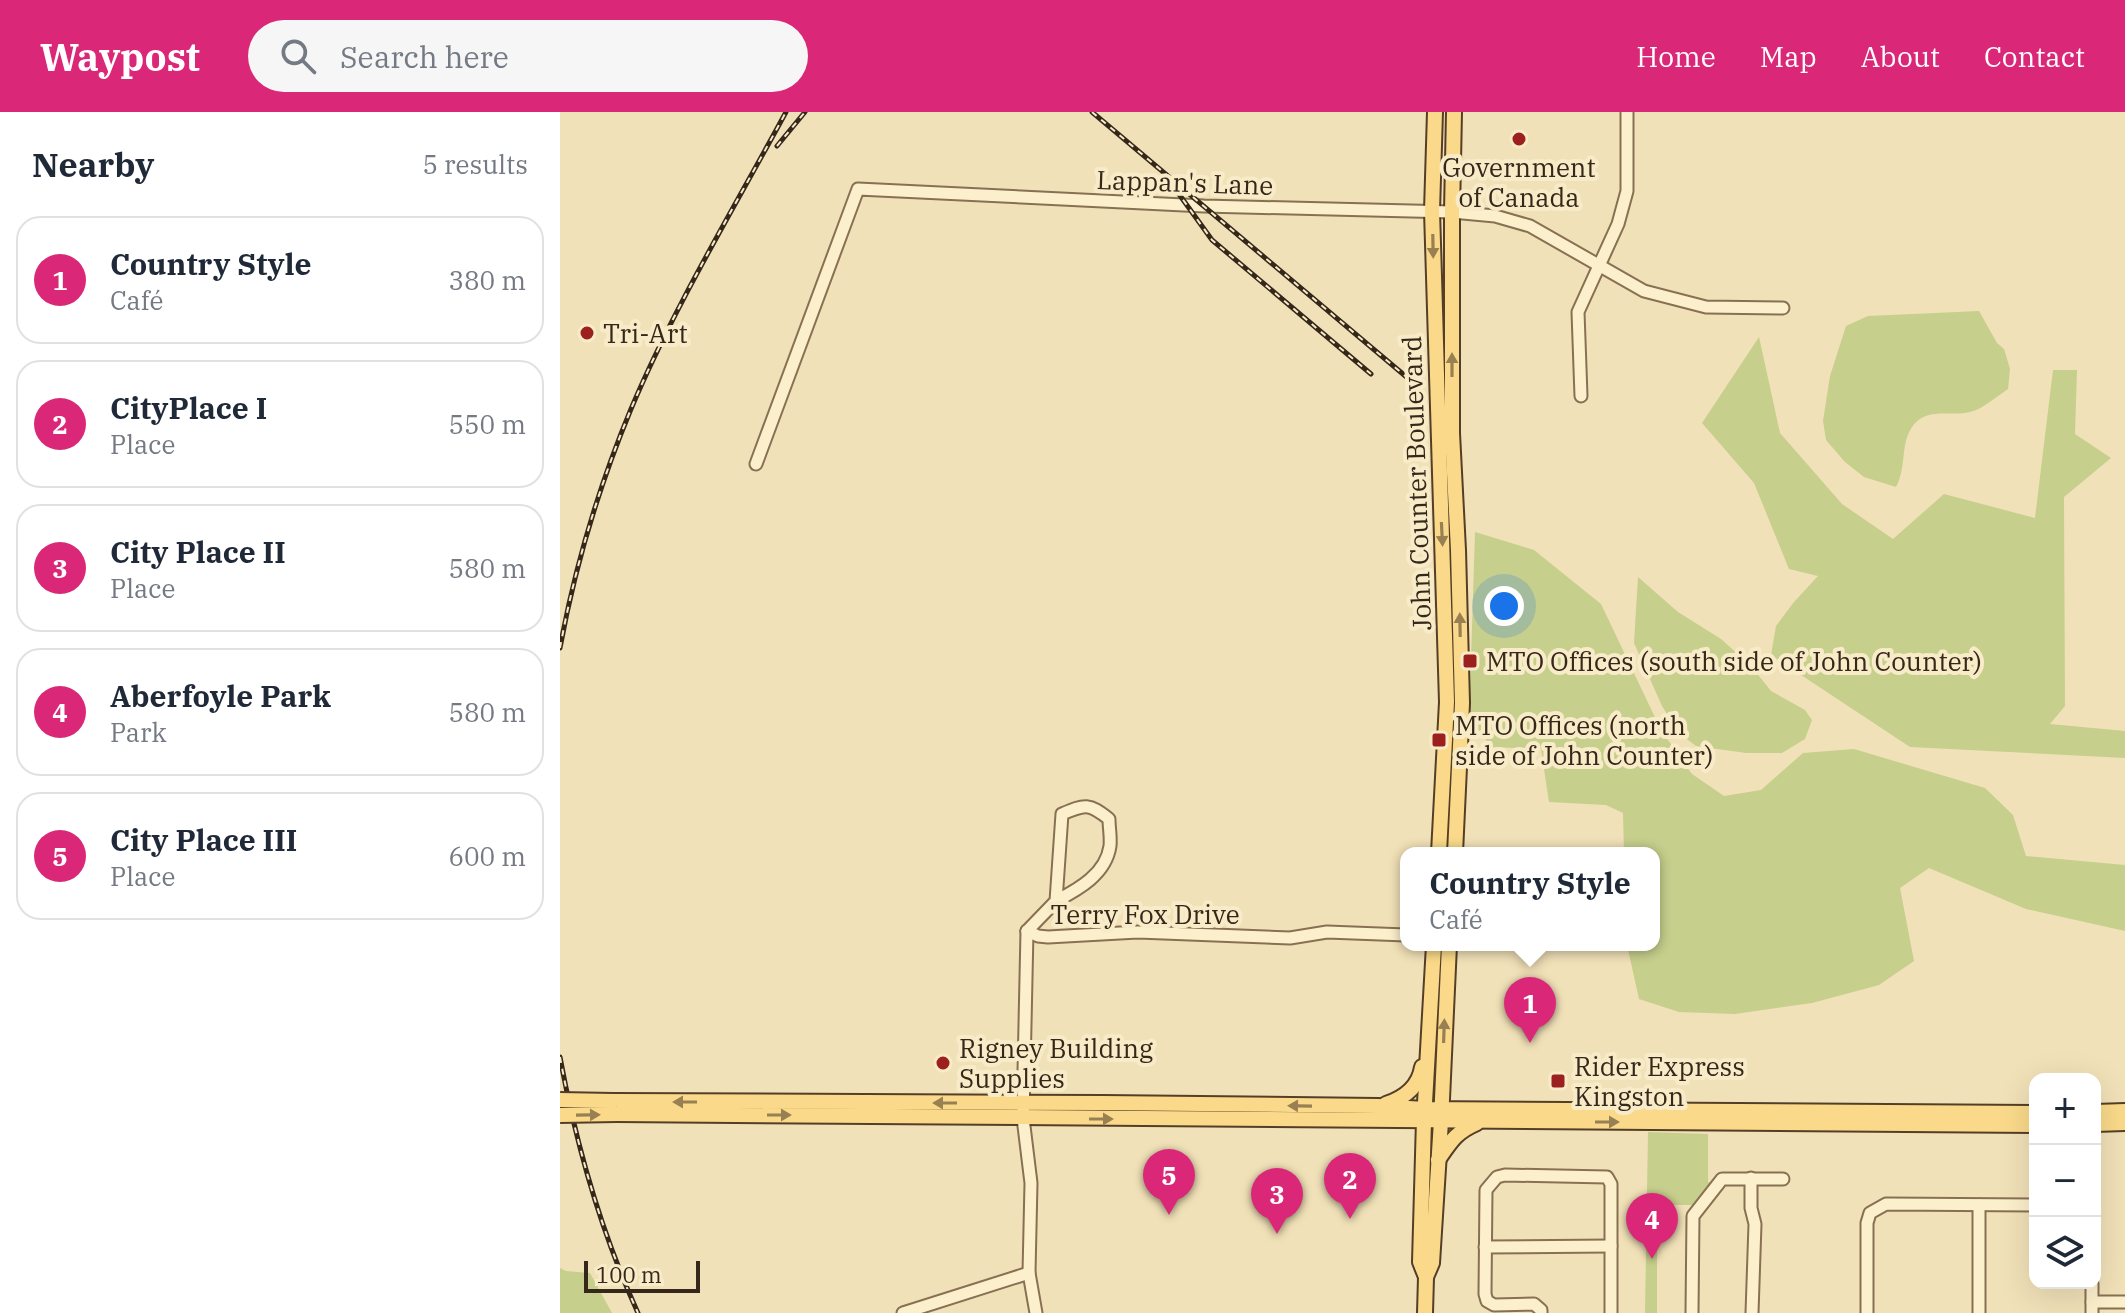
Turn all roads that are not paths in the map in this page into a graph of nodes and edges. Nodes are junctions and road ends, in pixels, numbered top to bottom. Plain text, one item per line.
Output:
1 (1435, 112) edge
2 (1454, 112) edge
3 (1627, 112) edge
4 (1432, 211) junction
5 (1452, 212) junction
6 (1599, 265) junction
7 (1783, 308) dead end
8 (1581, 396) dead end
9 (756, 464) dead end
10 (1439, 847) edge
11 (1455, 847) edge
12 (1056, 901) junction
13 (1027, 931) junction
14 (1400, 935) edge
15 (1434, 951) edge
16 (1449, 951) edge
17 (1430, 1031) junction
18 (560, 1100) edge
19 (1378, 1106) junction
20 (615, 1108) junction
21 (1023, 1111) junction
22 (2125, 1111) edge
23 (2101, 1112) edge
24 (2029, 1113) edge
25 (560, 1115) edge
26 (1424, 1115) junction
27 (1442, 1115) junction
28 (1482, 1122) junction
29 (2125, 1123) edge
30 (2101, 1124) edge
31 (2029, 1125) edge
32 (1437, 1161) junction
33 (1751, 1178) junction
34 (1783, 1179) dead end
35 (1979, 1205) junction
36 (2029, 1205) edge
37 (1611, 1246) junction
38 (1485, 1247) junction
39 (1029, 1273) junction
40 (1426, 1277) junction
41 (2125, 1302) edge
42 (2092, 1307) edge
43 (903, 1313) edge
44 (1036, 1313) edge
45 (1425, 1313) edge
46 (1541, 1313) edge
47 (1611, 1313) edge
48 (1692, 1313) edge
49 (1752, 1313) edge
50 (1867, 1313) edge
51 (1979, 1313) edge

1 - 4 main road, John Counter Boulevard
2 - 5 main road, John Counter Boulevard
3 - 6 street
4 - 5 street, Lappan's Lane
4 - 9 street, Lappan's Lane
4 -> 10 main road, John Counter Boulevard
5 - 6 street, Lappan's Lane
11 -> 5 main road, John Counter Boulevard
6 - 7 street, Lappan's Lane
6 - 8 street
12 - 12 street
12 - 13 street
13 - 14 street, Terry Fox Drive
13 - 21 street, Terry Fox Drive
15 - 17 main road
27 -> 16 main road
17 - 19 main road
17 - 26 main road
18 - 20 main road, bridge
19 -> 21 main road
19 - 26 main road
20 - 21 main road
25 -> 20 main road, bridge
21 -> 26 main road
21 - 39 street, Terry Fox Drive
22 - 23 main road
24 - 27 main road
26 - 27 main road
26 - 40 main road
27 - 28 main road
27 - 32 main road
28 -> 31 main road
28 - 32 main road
29 - 30 main road
32 - 40 main road
33 - 34 street
33 - 48 street
33 - 49 street
35 - 36 street
35 - 50 street
35 - 51 street
37 - 38 street
37 - 38 street
37 - 47 street
38 - 46 street
39 - 43 street
39 - 44 street, Terry Fox Drive
40 - 45 main road
41 - 42 street

